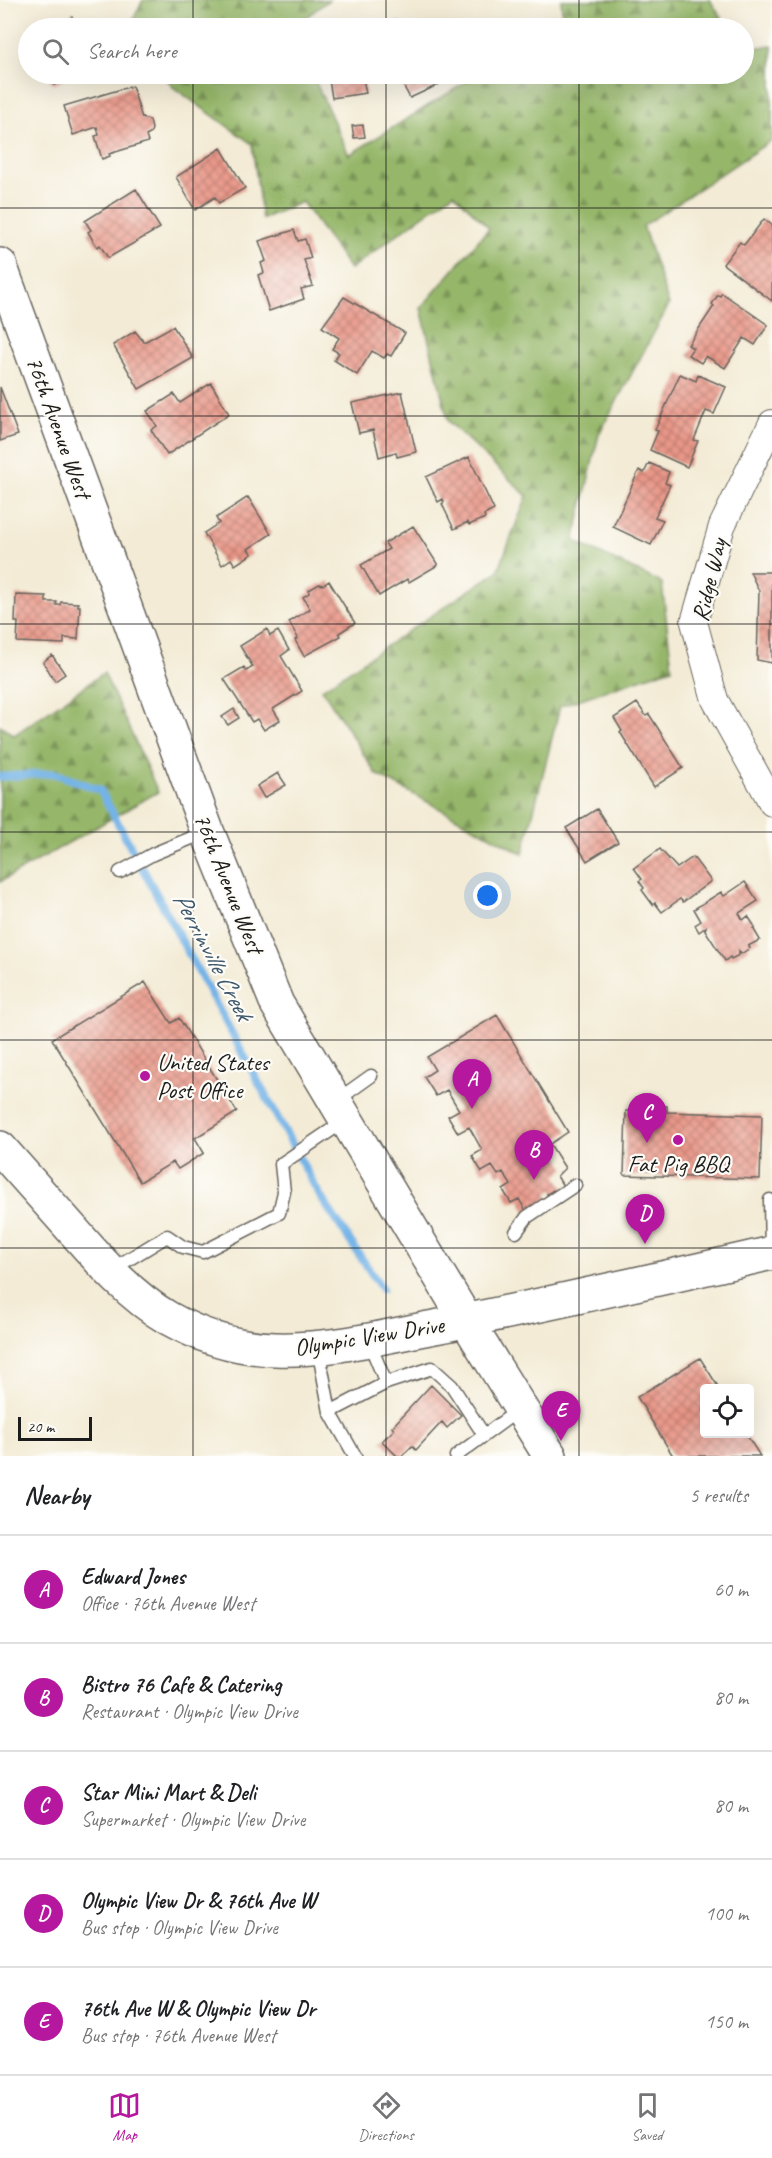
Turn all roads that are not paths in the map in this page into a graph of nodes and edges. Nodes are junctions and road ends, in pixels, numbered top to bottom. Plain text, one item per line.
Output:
1 (0, 265) edge
2 (772, 423) edge
3 (772, 803) edge
4 (207, 831) junction
5 (120, 872) dead end
6 (371, 1076) dead end
7 (341, 1110) junction
8 (0, 1148) edge
9 (575, 1185) dead end
10 (770, 1200) dead end
11 (516, 1232) dead end
12 (772, 1254) edge
13 (110, 1271) junction
14 (466, 1320) junction
15 (368, 1340) junction
16 (318, 1348) junction
17 (386, 1383) junction
18 (521, 1408) junction
19 (330, 1412) junction
20 (484, 1435) junction
21 (355, 1456) edge
22 (456, 1456) edge
23 (550, 1456) edge

1 - 4 street, 76th Avenue West
2 - 3 street, Ridge Way
4 - 5 lane
4 - 7 street, 76th Avenue West
6 - 7 lane
7 - 13 lane
7 - 14 street, 76th Avenue West
8 - 13 street, Olympic View Drive
9 - 11 lane
10 - 12 lane
12 - 14 street, Olympic View Drive
13 - 16 street, Olympic View Drive
14 - 15 street, Olympic View Drive
14 - 18 street, 76th Avenue West
15 - 16 street, Olympic View Drive
15 - 17 lane
16 - 19 lane
17 - 19 lane
17 - 20 lane
18 - 20 lane
18 - 23 street, 76th Avenue West
19 - 21 lane
20 - 22 lane

